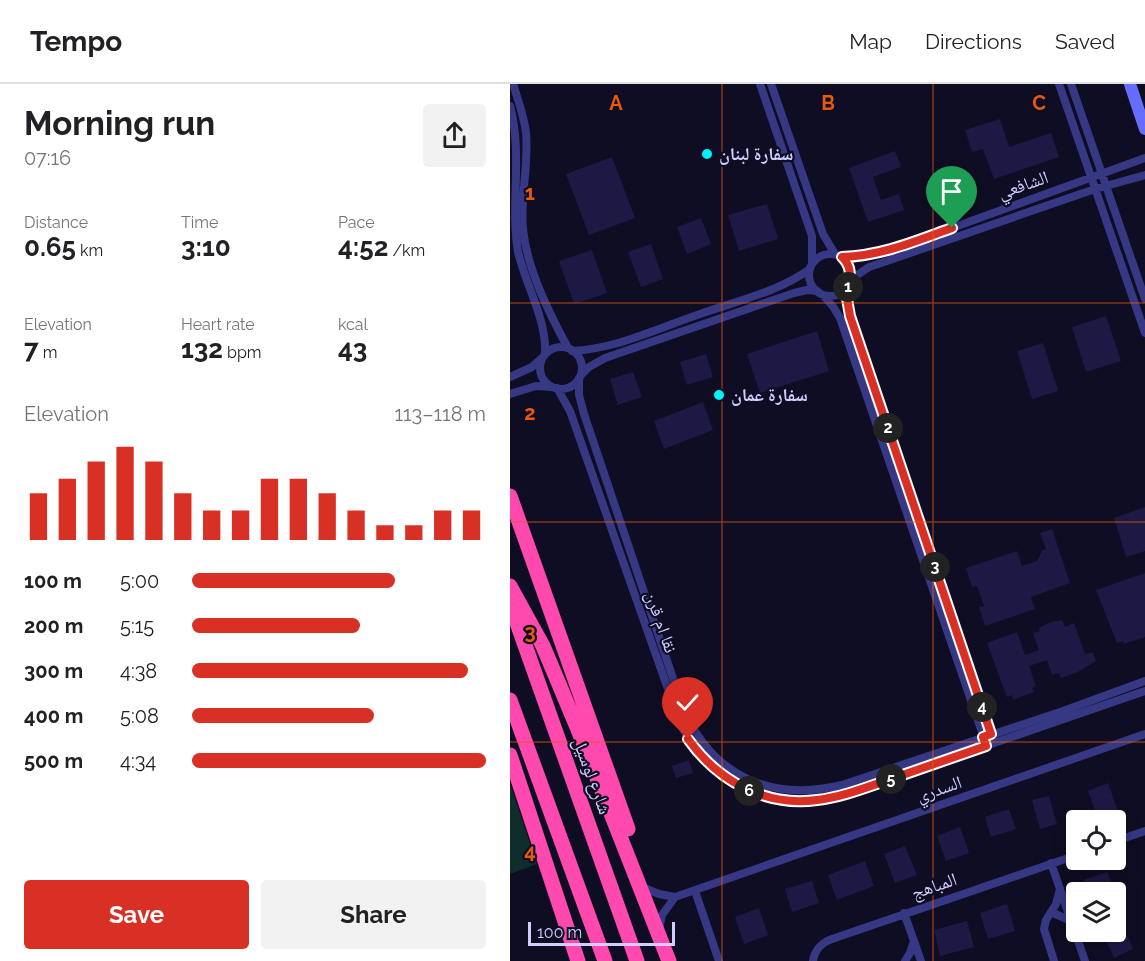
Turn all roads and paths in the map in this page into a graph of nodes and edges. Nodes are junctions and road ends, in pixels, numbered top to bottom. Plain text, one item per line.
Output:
1 (513, 84) edge
2 (760, 84) edge
3 (771, 84) edge
4 (1059, 84) edge
5 (1071, 84) edge
6 (1130, 84) edge
7 (510, 106) edge
8 (1145, 129) edge
9 (1145, 158) edge
10 (1102, 173) junction
11 (1145, 175) edge
12 (1091, 179) junction
13 (1107, 187) junction
14 (1095, 189) junction
15 (838, 256) junction
16 (811, 266) junction
17 (850, 282) junction
18 (820, 293) junction
19 (1145, 299) edge
20 (1145, 333) edge
21 (570, 350) junction
22 (544, 356) junction
23 (510, 377) edge
24 (580, 377) junction
25 (554, 387) junction
26 (510, 394) edge
27 (510, 496) edge
28 (510, 586) edge
29 (510, 603) edge
30 (1145, 681) edge
31 (1145, 691) edge
32 (510, 700) edge
33 (1145, 735) edge
34 (989, 740) junction
35 (510, 755) edge
36 (1145, 831) edge
37 (1126, 838) edge
38 (627, 852) junction
39 (1066, 858) edge
40 (1051, 863) junction
41 (640, 885) junction
42 (1060, 889) junction
43 (695, 891) junction
44 (675, 897) junction
45 (1066, 906) edge
46 (1051, 912) junction
47 (904, 914) junction
48 (1066, 919) edge
49 (658, 932) junction
50 (914, 941) junction
51 (1078, 942) edge
52 (578, 961) edge
53 (604, 961) edge
54 (637, 961) edge
55 (669, 961) edge
56 (719, 961) edge
57 (813, 961) edge
58 (905, 961) edge
59 (921, 961) edge
60 (1054, 961) edge
61 (1085, 961) edge

1 - 21 street
2 - 16 street
3 - 15 street
4 - 12 street
5 - 10 street
6 - 8 street
7 - 22 street
9 - 10 street, الشافعي
10 - 12 street, الشافعي
10 - 13 street
11 - 13 street, الشافعي
12 - 14 street
12 - 15 street, الشافعي
13 - 14 street, الشافعي
13 - 19 street
14 - 17 street, الشافعي
14 - 20 street
15 - 16 street
15 - 17 street
16 - 18 street
16 - 21 street
17 - 18 street
17 - 34 street
18 - 24 street
18 - 34 street
21 - 22 street
21 - 24 street
22 - 23 street
22 - 25 street
24 - 25 street
24 - 34 street, نقا ام قرن
25 - 26 street
25 - 34 street, نقا ام قرن
27 - 38 highway
28 - 38 highway
29 - 54 highway, شارع لوسيل
30 - 34 street, نقا ام قرن
31 - 34 street, نقا ام قرن
32 - 53 highway
33 - 43 street, السدري
35 - 52 highway
36 - 37 street
38 - 41 highway
39 - 40 street, المباهج
40 - 42 street
40 - 47 street, المباهج
41 - 44 street
41 - 49 highway
42 - 45 street
42 - 46 street
43 - 44 street, السدري
43 - 56 street
44 - 49 street
46 - 48 street
46 - 60 street
47 - 50 street
47 - 57 street, المباهج
49 - 55 highway
50 - 58 street
50 - 59 street
51 - 61 street

